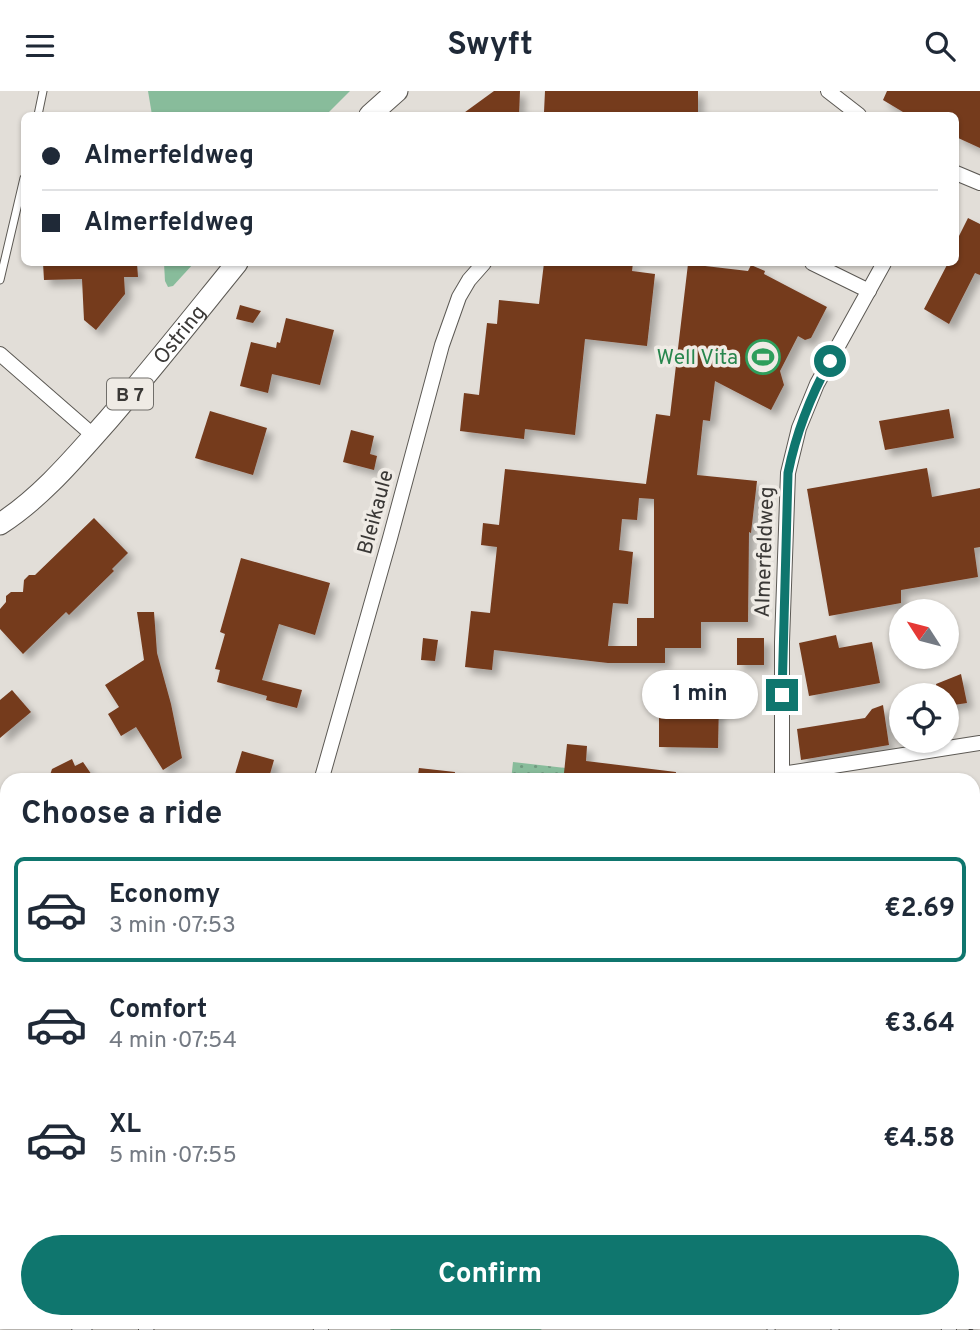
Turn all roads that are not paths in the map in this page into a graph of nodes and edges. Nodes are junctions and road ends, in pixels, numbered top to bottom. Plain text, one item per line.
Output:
1 (43, 91) edge
2 (397, 91) edge
3 (828, 91) edge
4 (39, 112) edge
5 (373, 112) edge
6 (855, 112) edge
7 (959, 174) edge
8 (980, 183) edge
9 (21, 191) edge
10 (235, 266) edge
11 (481, 266) edge
12 (818, 266) edge
13 (882, 266) edge
14 (0, 280) edge
15 (869, 291) junction
16 (0, 354) edge
17 (94, 436) junction
18 (4, 524) edge
19 (980, 743) edge
20 (323, 773) edge
21 (782, 773) edge
22 (805, 773) edge

1 - 4 lane
2 - 5 main road
3 - 6 street
7 - 8 street
9 - 14 lane
10 - 17 main road, Ostring / B 7
11 - 20 street, Bleikaule
12 - 15 street
13 - 15 street, Almerfeldweg
15 - 21 street, Almerfeldweg
16 - 17 street
17 - 18 main road, Ostring / B 7
19 - 22 street

